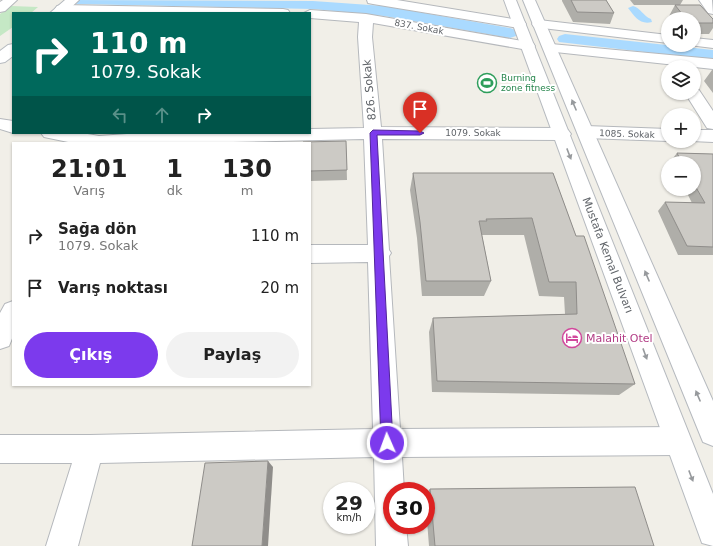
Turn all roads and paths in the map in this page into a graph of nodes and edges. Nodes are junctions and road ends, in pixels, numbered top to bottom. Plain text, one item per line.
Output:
1 (73, 0) edge
2 (510, 0) edge
3 (529, 0) edge
4 (705, 0) edge
5 (370, 9) edge
6 (713, 10) edge
7 (60, 11) edge
8 (172, 12) edge
9 (311, 14) edge
10 (529, 24) junction
11 (661, 38) edge
12 (701, 43) edge
13 (713, 44) edge
14 (528, 46) junction
15 (550, 48) junction
16 (12, 49) edge
17 (0, 59) edge
18 (661, 62) edge
19 (701, 64) edge
20 (713, 64) edge
21 (698, 100) edge
22 (0, 124) edge
23 (713, 124) edge
24 (12, 126) edge
25 (586, 132) junction
26 (373, 133) junction
27 (55, 134) edge
28 (562, 134) junction
29 (661, 135) edge
30 (701, 136) edge
31 (713, 136) edge
32 (99, 142) edge
33 (380, 253) junction
34 (311, 254) edge
35 (12, 313) edge
36 (0, 338) edge
37 (713, 432) edge
38 (677, 441) junction
39 (387, 443) junction
40 (0, 449) edge
41 (90, 449) junction
42 (713, 532) edge
43 (62, 546) edge
44 (392, 546) edge

1 - 7 street
2 - 10 street, Mustafa Kemal Bulvarı
3 - 10 street, Mustafa Kemal Bulvarı
4 - 6 street
5 - 9 street, 837. Sokak
5 - 10 street, 837. Sokak
5 - 14 street, 837. Sokak
5 - 26 street, 826. Sokak
7 - 8 street
10 - 11 street, 837. Sokak
10 - 14 street, Mustafa Kemal Bulvarı
10 - 15 street, Mustafa Kemal Bulvarı
12 - 13 street
14 - 28 street, Mustafa Kemal Bulvarı
15 - 18 street
25 -> 15 street, Mustafa Kemal Bulvarı
16 - 17 street
19 - 20 street
21 - 23 street
22 - 24 street
25 - 29 street, 1085. Sokak
37 -> 25 street, Mustafa Kemal Bulvarı
26 - 28 street, 1079. Sokak
26 - 32 street, 1079. Sokak
26 - 33 street, 826. Sokak
27 - 32 street, 1079. Sokak
28 -> 38 street, Mustafa Kemal Bulvarı
30 - 31 street
33 - 34 street
33 - 39 street, 826. Sokak
35 - 36 street
38 - 39 street
38 -> 42 street, Mustafa Kemal Bulvarı
39 - 41 street
39 - 44 street, 826. Sokak
40 - 41 street
41 - 43 street

